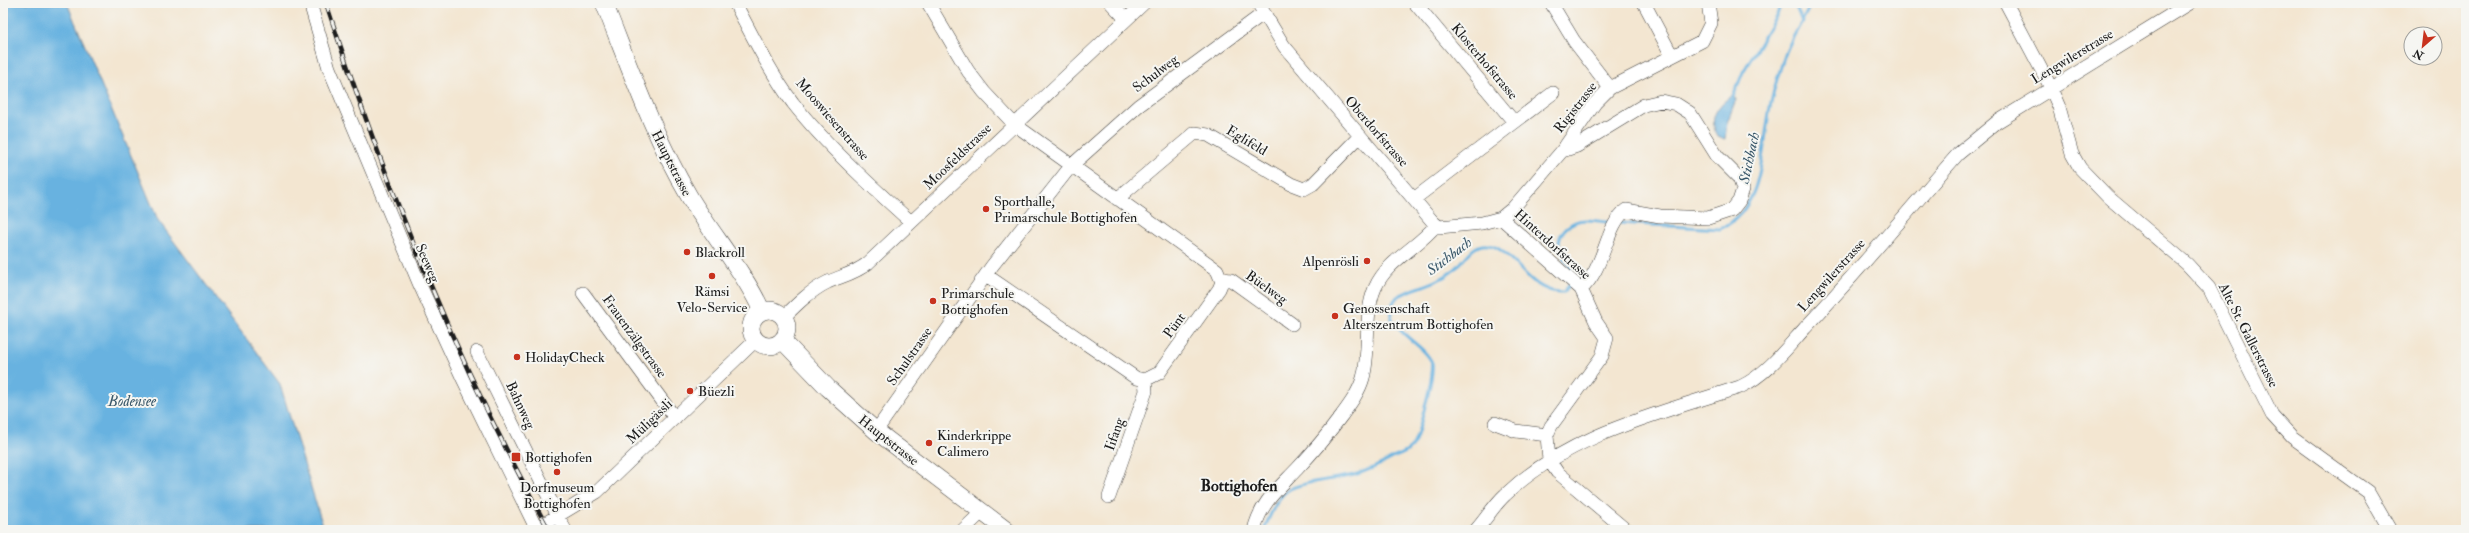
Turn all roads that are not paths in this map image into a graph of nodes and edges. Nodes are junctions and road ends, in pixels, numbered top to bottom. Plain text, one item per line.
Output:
1 (310, 3) edge
2 (604, 3) edge
3 (735, 3) edge
4 (928, 3) edge
5 (1111, 3) edge
6 (1144, 3) edge
7 (1416, 3) edge
8 (1551, 3) edge
9 (1644, 3) edge
10 (1708, 3) edge
11 (2006, 3) edge
12 (2190, 3) edge
13 (1261, 8) edge
14 (1126, 19) junction
15 (1672, 56) junction
16 (1610, 88) junction
17 (2050, 88) junction
18 (1553, 93) dead end
19 (1514, 122) junction
20 (1014, 124) junction
21 (1360, 136) junction
22 (1562, 151) junction
23 (1071, 166) junction
24 (1117, 199) junction
25 (1414, 199) junction
26 (1501, 218) junction
27 (911, 222) junction
28 (1436, 225) junction
29 (986, 275) junction
30 (1222, 279) junction
31 (1574, 283) junction
32 (583, 293) dead end
33 (762, 311) junction
34 (783, 318) junction
35 (1292, 324) dead end
36 (756, 340) junction
37 (782, 340) junction
38 (477, 352) dead end
39 (1145, 380) junction
40 (675, 418) junction
41 (1495, 423) dead end
42 (876, 431) junction
43 (1547, 435) junction
44 (1549, 460) junction
45 (1109, 497) dead end
46 (982, 512) junction
47 (557, 516) junction
48 (535, 529) edge
49 (565, 530) edge
50 (963, 530) edge
51 (1006, 530) edge
52 (1254, 530) edge
53 (1476, 530) edge
54 (1626, 530) edge
55 (2390, 530) edge

1 - 48 street, Seeweg
2 - 33 main road, Hauptstrasse
3 - 27 street, Mooswiesenstrasse
4 - 20 street
5 - 14 street
6 - 14 street, Moosfeldstrasse
7 - 19 street, Klosterhofstrasse
8 - 16 street
9 - 15 street
10 - 15 street, Rigistrasse
11 - 17 street, Alte St. Gallerstrasse
12 - 17 street, Lengwilerstrasse
13 - 21 street, Oberdorfstrasse
13 - 23 street, Schulweg
14 - 20 street, Moosfeldstrasse
15 - 16 street, Rigistrasse
16 - 22 street, Rigistrasse
17 - 44 street, Lengwilerstrasse
17 - 55 street, Alte St. Gallerstrasse
18 - 19 street, Klosterhofstrasse
19 - 25 street, Klosterhofstrasse
20 - 23 street
20 - 27 street, Moosfeldstrasse
21 - 24 street, Eglifeld
21 - 25 street, Oberdorfstrasse
22 - 26 street, Rigistrasse
22 - 31 street
23 - 24 street
23 - 29 street, Schulstrasse
24 - 30 street
25 - 28 street, Oberdorfstrasse
26 - 28 street
26 - 31 street, Hinterdorfstrasse
27 - 34 street, Moosfeldstrasse
28 - 52 street
29 - 39 street
29 - 42 street, Schulstrasse
30 - 35 street, Büelweg
30 - 39 street, Pünt
31 - 43 street, Hinterdorfstrasse
32 - 40 street, Frauenzälgstrasse
33 - 34 main road
33 - 36 main road
34 - 37 main road
36 - 37 main road
36 - 40 street, Müligässli
37 - 42 main road, Hauptstrasse
38 - 47 street, Bahnweg
39 - 45 street, Iifang
40 - 47 street, Müligässli
41 - 43 street
42 - 46 main road, Hauptstrasse
43 - 44 street
44 - 53 street, Lengwilerstrasse
44 - 54 street
46 - 50 street
46 - 51 main road, Hauptstrasse
47 - 48 street, Müligässli
47 - 49 street

